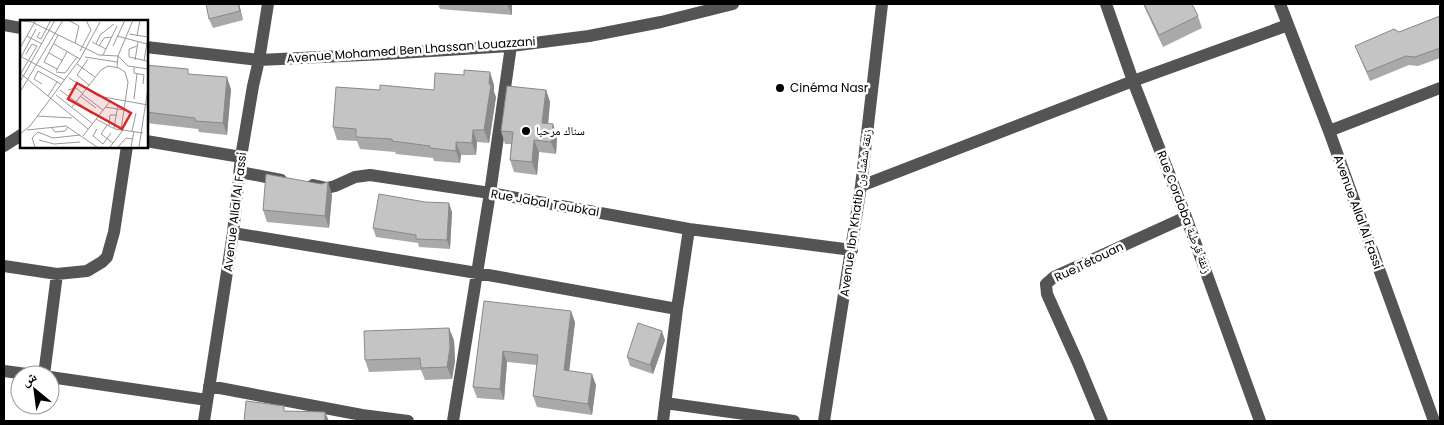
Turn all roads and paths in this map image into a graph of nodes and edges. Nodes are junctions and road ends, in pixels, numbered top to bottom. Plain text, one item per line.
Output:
1 (268, 4) edge
2 (733, 4) edge
3 (882, 4) edge
4 (1106, 4) edge
5 (1280, 4) edge
6 (1288, 24) junction
7 (4, 25) edge
8 (20, 28) edge
9 (511, 46) junction
10 (148, 47) edge
11 (259, 60) junction
12 (1133, 80) junction
13 (1440, 88) edge
14 (1329, 131) junction
15 (20, 136) edge
16 (148, 142) edge
17 (4, 146) edge
18 (127, 148) edge
19 (241, 157) junction
20 (240, 172) junction
21 (861, 186) junction
22 (490, 193) junction
23 (1186, 217) junction
24 (689, 229) junction
25 (234, 233) junction
26 (852, 250) junction
27 (4, 266) edge
28 (478, 273) junction
29 (57, 274) junction
30 (677, 310) junction
31 (45, 365) edge
32 (60, 378) edge
33 (209, 386) junction
34 (207, 400) junction
35 (665, 403) junction
36 (361, 418) edge
37 (204, 421) edge
38 (408, 421) edge
39 (453, 421) edge
40 (663, 421) edge
41 (794, 421) edge
42 (824, 421) edge
43 (1102, 421) edge
44 (1260, 421) edge
45 (1434, 421) edge

1 - 11 street, Avenue Allal Al Fassi
2 - 9 street, Avenue Mohamed Ben Lhassan Louazzani
3 - 21 street, Avenue Ibn Khatib زنقة شفشاون
4 - 12 street, Rue Cordoba زنقة قرطبة
5 - 6 street, Avenue Allal Al Fassi
6 - 12 street
6 - 14 street, Avenue Allal Al Fassi
7 - 8 street
9 - 11 street, Avenue Mohamed Ben Lhassan Louazzani
9 - 22 street
10 - 11 street, Avenue Mohamed Ben Lhassan Louazzani
11 - 19 street, Avenue Allal Al Fassi
12 - 21 street
12 - 23 street, Rue Cordoba زنقة قرطبة
13 - 14 street
14 - 45 street, Avenue Allal Al Fassi
15 - 17 street
16 - 19 street
18 - 29 street
19 - 20 street, Avenue Allal Al Fassi
20 - 22 street, Rue Jabal Toubkal
20 - 25 street, Avenue Allal Al Fassi
21 - 26 street, Avenue Ibn Khatib زنقة شفشاون
22 - 24 street, Rue Jabal Toubkal
22 - 28 street
23 - 43 street, Rue Tétouan
23 - 44 street, Rue Cordoba زنقة قرطبة
24 - 26 street, Rue Jabal Toubkal
24 - 30 street
25 - 28 street
25 - 33 street, Avenue Allal Al Fassi
26 - 42 street, Avenue Ibn Khatib زنقة شفشاون
27 - 29 street
28 - 30 street
28 - 39 street
29 - 31 street
30 - 35 street
32 - 34 street
33 - 34 street, Avenue Allal Al Fassi
33 - 36 street
34 - 37 street, Avenue Allal Al Fassi
35 - 40 street
35 - 41 street
36 - 38 street

